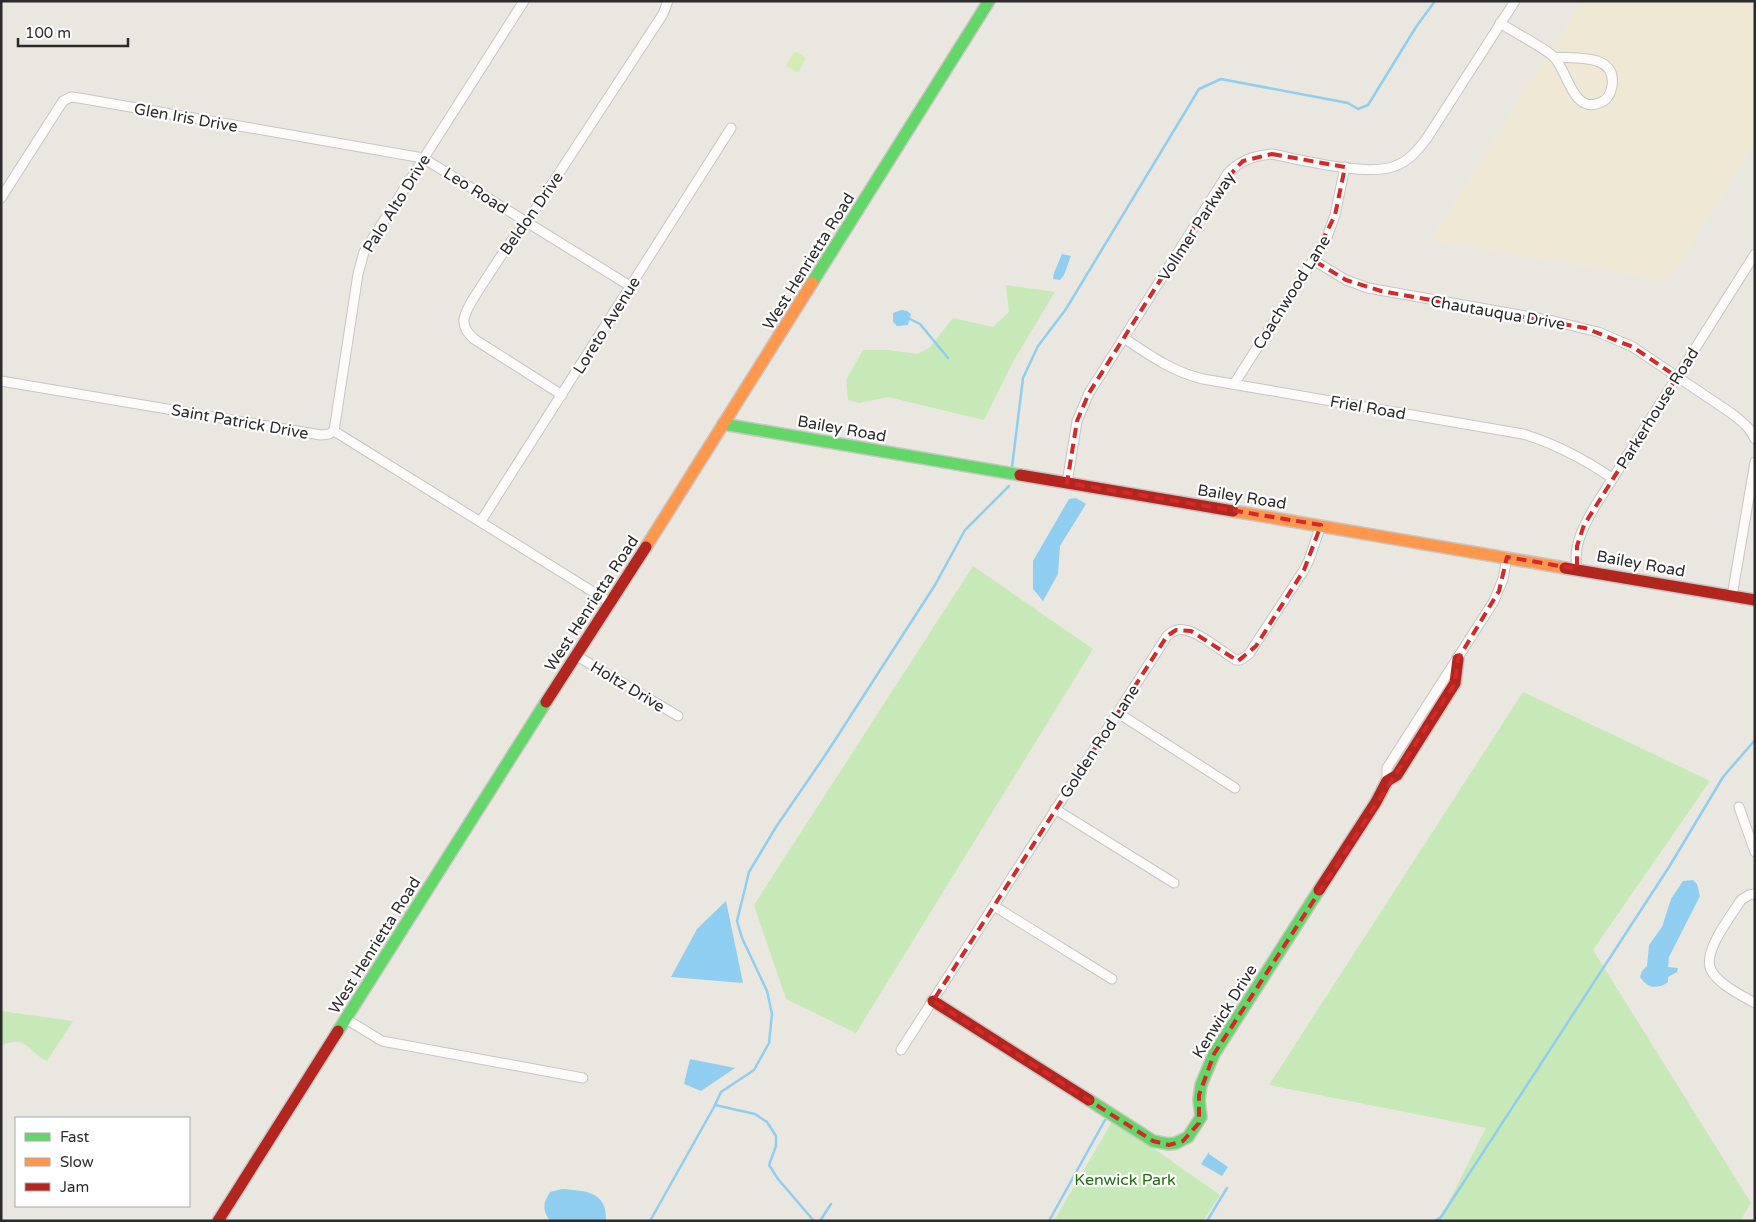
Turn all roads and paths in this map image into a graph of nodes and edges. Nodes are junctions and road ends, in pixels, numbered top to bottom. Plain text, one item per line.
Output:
1 (524, 1) edge
2 (668, 1) edge
3 (989, 1) edge
4 (1514, 1) edge
5 (1500, 23) junction
6 (1554, 57) junction
7 (731, 128) dead end
8 (423, 158) junction
9 (1345, 167) junction
10 (1, 198) edge
11 (527, 222) junction
12 (1755, 254) edge
13 (1313, 260) junction
14 (630, 286) junction
15 (1124, 338) junction
16 (1677, 377) junction
17 (1, 381) edge
18 (1234, 384) junction
19 (562, 395) junction
20 (723, 424) junction
21 (334, 430) junction
22 (1755, 439) edge
23 (1755, 462) edge
24 (1612, 478) junction
25 (1067, 483) junction
26 (1752, 496) edge
27 (481, 521) junction
28 (1321, 525) junction
29 (1507, 557) junction
30 (1577, 568) junction
31 (1732, 596) junction
32 (1755, 600) edge
33 (611, 603) junction
34 (577, 656) junction
35 (1458, 659) joint
36 (1118, 713) junction
37 (678, 716) dead end
38 (1235, 788) dead end
39 (1739, 807) dead end
40 (1055, 809) junction
41 (1755, 852) edge
42 (1174, 883) dead end
43 (1755, 894) edge
44 (994, 906) junction
45 (1112, 979) dead end
46 (933, 1001) junction
47 (1755, 1003) edge
48 (346, 1019) junction
49 (902, 1050) dead end
50 (583, 1078) dead end
51 (218, 1221) edge

1 - 8 street, Palo Alto Drive
2 - 11 street, Beldon Drive
3 - 20 street, West Henrietta Road
4 - 5 street, Vollmer Parkway
5 - 6 street
5 - 9 street, Vollmer Parkway
6 - 6 street
7 - 14 street, Loreto Avenue
8 - 10 street, Glen Iris Drive
8 - 11 street, Leo Road
8 - 21 street, Palo Alto Drive
9 - 13 street, Coachwood Lane
9 - 15 street, Vollmer Parkway
11 - 14 street, Leo Road
11 - 19 street, Beldon Drive
12 - 16 street, Parkerhouse Road
13 - 16 street, Chautauqua Drive
13 - 18 street, Coachwood Lane
14 - 19 street, Loreto Avenue
15 - 18 street, Friel Road
15 - 25 street, Vollmer Parkway
16 - 22 street, Chautauqua Drive
16 - 24 street, Parkerhouse Road
17 - 21 street, Saint Patrick Drive
18 - 24 street, Friel Road
19 - 27 street, Loreto Avenue
20 - 25 street, Bailey Road
20 - 33 street, West Henrietta Road
21 - 27 street
23 - 26 street
24 - 30 street, Parkerhouse Road
25 - 28 street, Bailey Road
26 - 31 street
27 - 33 street
28 - 29 street, Bailey Road
28 - 36 street, Golden Rod Lane
29 - 30 street, Bailey Road
29 - 35 street, Kenwick Drive
30 - 31 street, Bailey Road
31 - 32 street, Bailey Road
33 - 34 street, West Henrietta Road
34 - 37 street, Holtz Drive
34 - 48 street, West Henrietta Road
35 - 46 street, Kenwick Drive
36 - 38 street
36 - 40 street, Golden Rod Lane
39 - 41 street
40 - 42 street
40 - 44 street, Golden Rod Lane
43 - 47 street
44 - 45 street
44 - 46 street, Golden Rod Lane
46 - 49 street, Golden Rod Lane
48 - 50 street
48 - 51 street, West Henrietta Road

